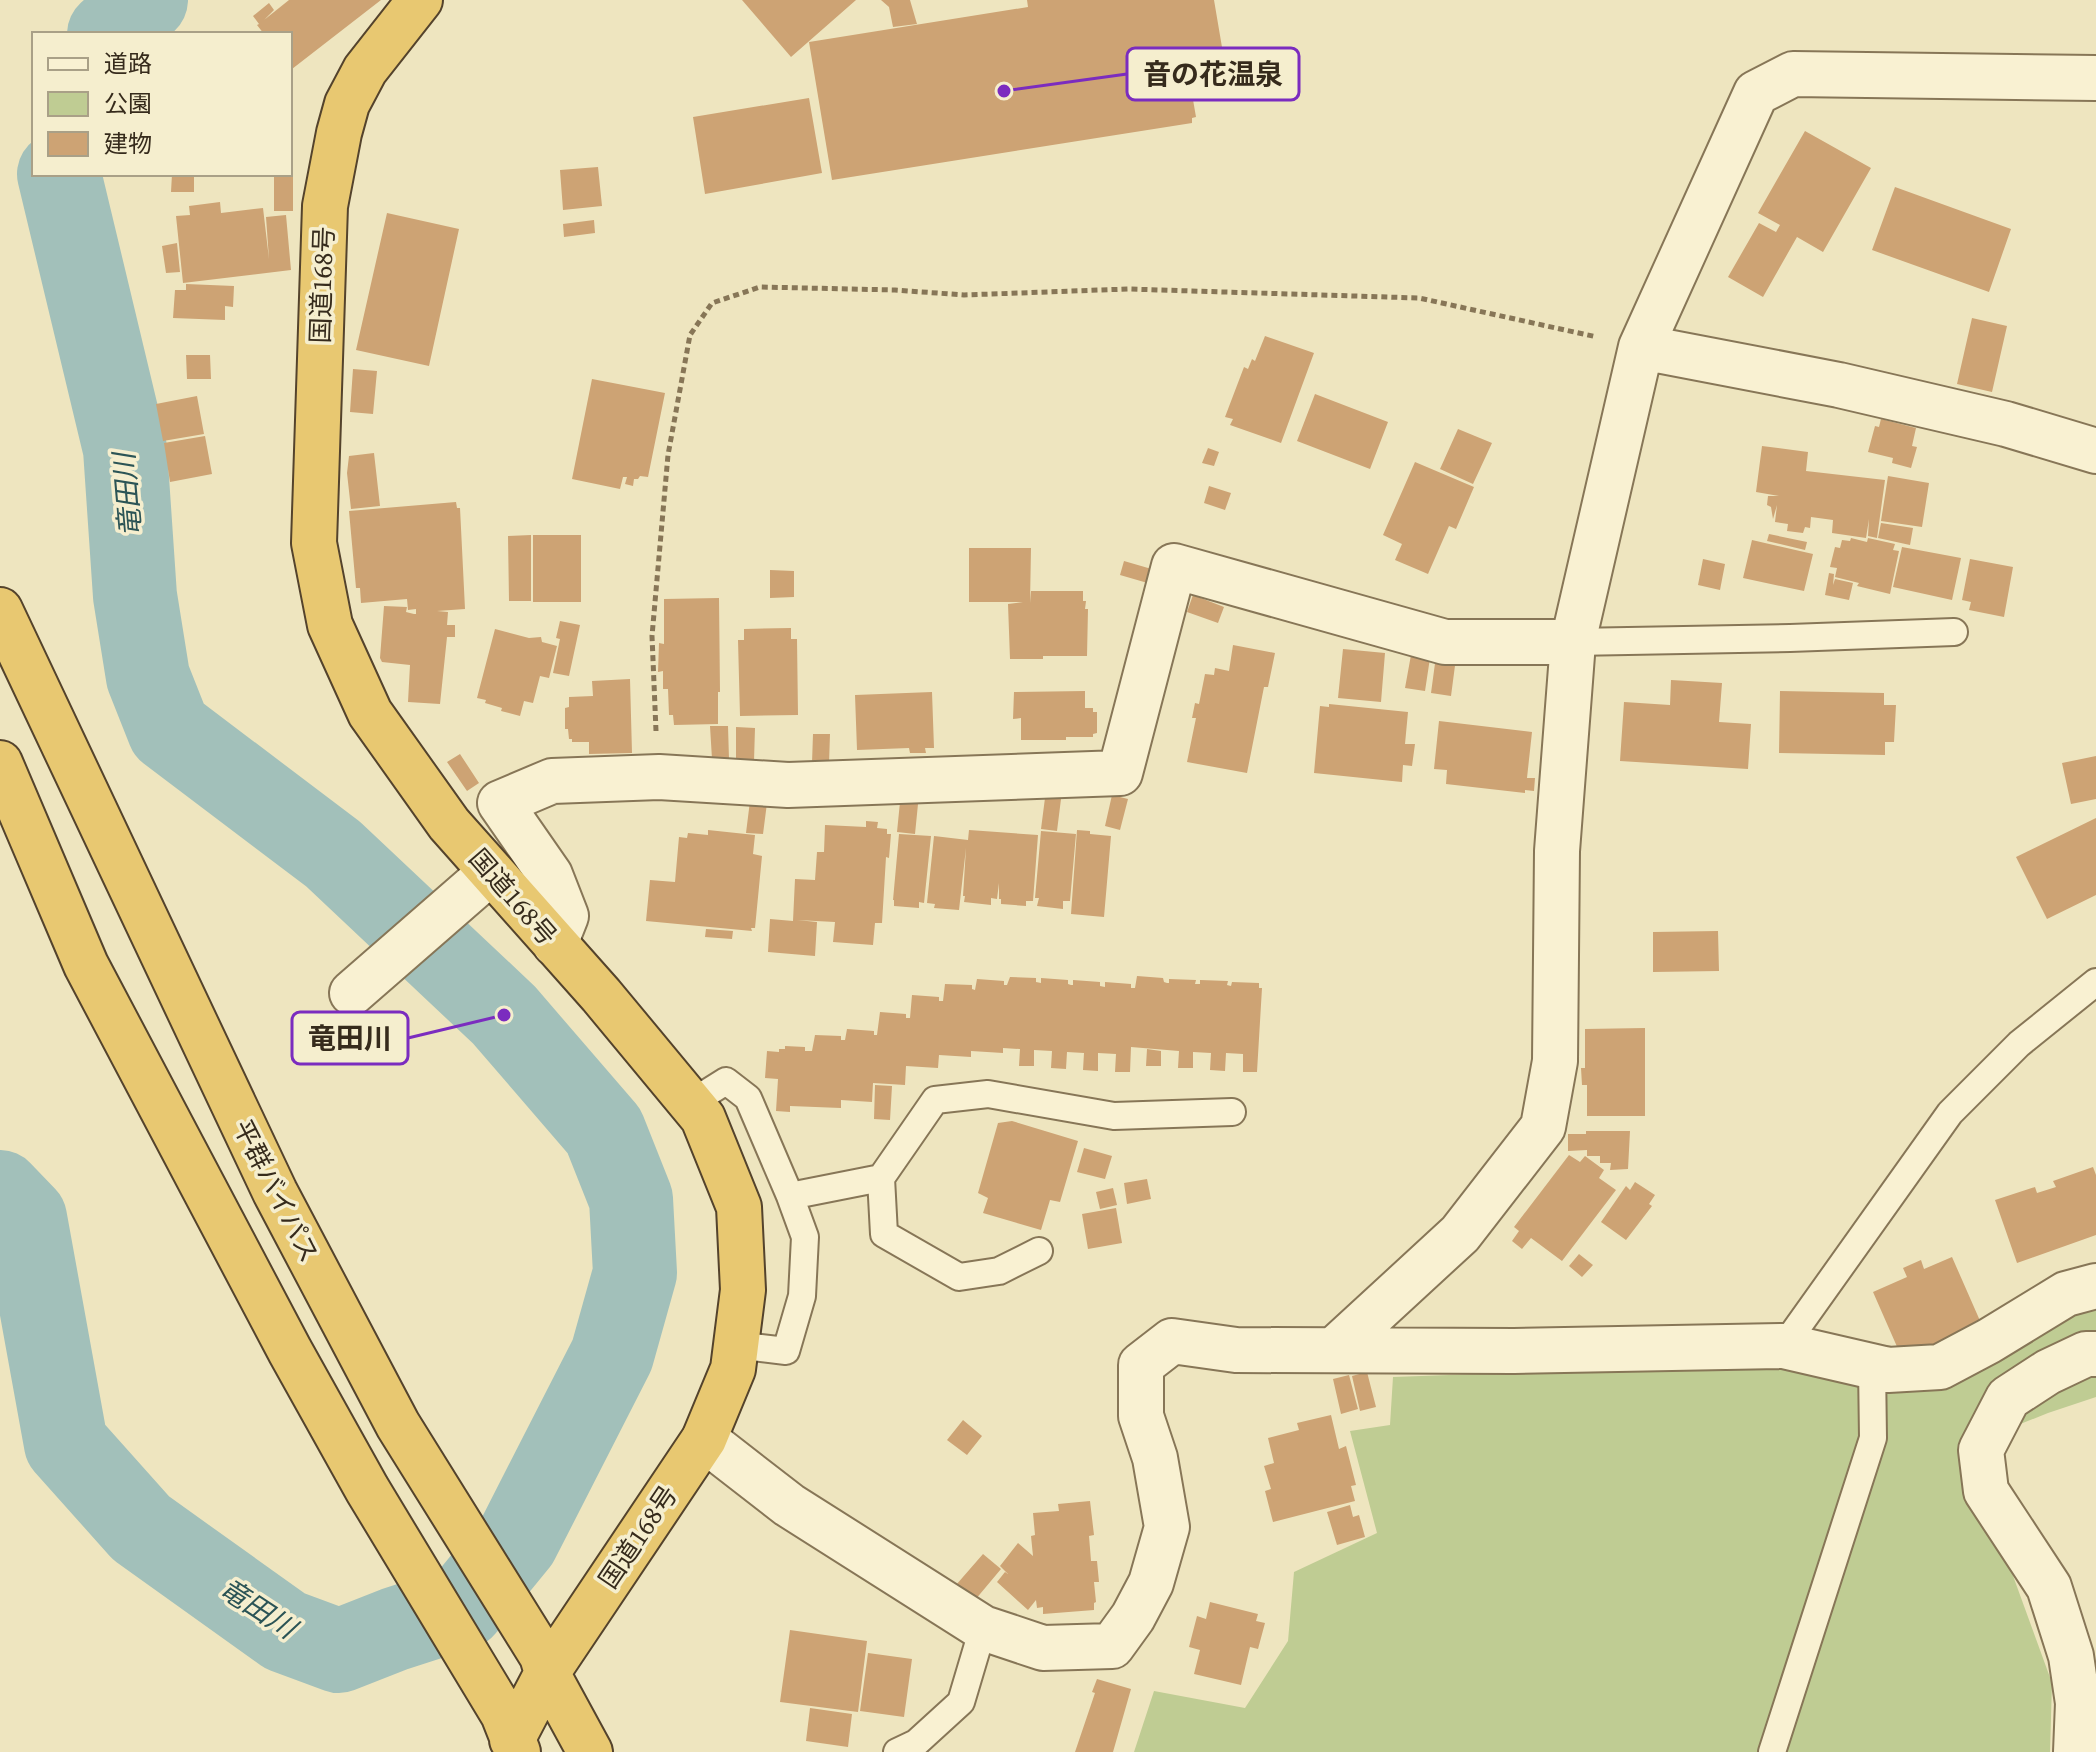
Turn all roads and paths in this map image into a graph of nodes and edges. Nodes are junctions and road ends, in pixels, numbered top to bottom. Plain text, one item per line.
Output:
1 (420, 0) edge
2 (2096, 78) edge
3 (1641, 347) junction
4 (2096, 451) edge
5 (0, 610) edge
6 (1954, 632) dead end
7 (1573, 642) junction
8 (0, 763) edge
9 (659, 777) junction
10 (491, 872) junction
11 (555, 944) junction
12 (2096, 982) edge
13 (352, 993) dead end
14 (691, 1103) junction
15 (1232, 1112) dead end
16 (881, 1178) junction
17 (790, 1196) junction
18 (1039, 1251) dead end
19 (2096, 1286) edge
20 (736, 1345) junction
21 (1784, 1346) junction
22 (1334, 1350) junction
23 (2096, 1354) edge
24 (1872, 1366) junction
25 (704, 1439) junction
26 (983, 1628) junction
27 (545, 1664) junction
28 (510, 1740) edge
29 (590, 1752) edge
30 (897, 1752) edge
31 (1772, 1752) edge
32 (2076, 1752) edge

1 - 10 highway, 国道168号
2 - 3 street
3 - 4 street
3 - 7 street
3 - 9 path
5 - 27 highway, 平群バイパス
6 - 7 lane
7 - 9 street
7 - 22 street
8 - 28 highway
9 - 11 street
10 - 11 highway, 国道168号
10 - 13 street
11 - 14 highway, 国道168号
12 - 21 lane
14 - 17 lane
14 - 20 highway, 国道168号
15 - 16 lane
16 - 17 lane
16 - 18 lane
17 - 20 lane
19 - 24 street
20 - 25 highway, 国道168号
21 - 22 street
21 - 24 street
22 - 26 street
23 - 32 street
24 - 31 lane
25 - 26 street
25 - 27 highway, 国道168号
26 - 30 lane
27 - 28 highway, 国道168号
27 - 29 highway, 平群バイパス

